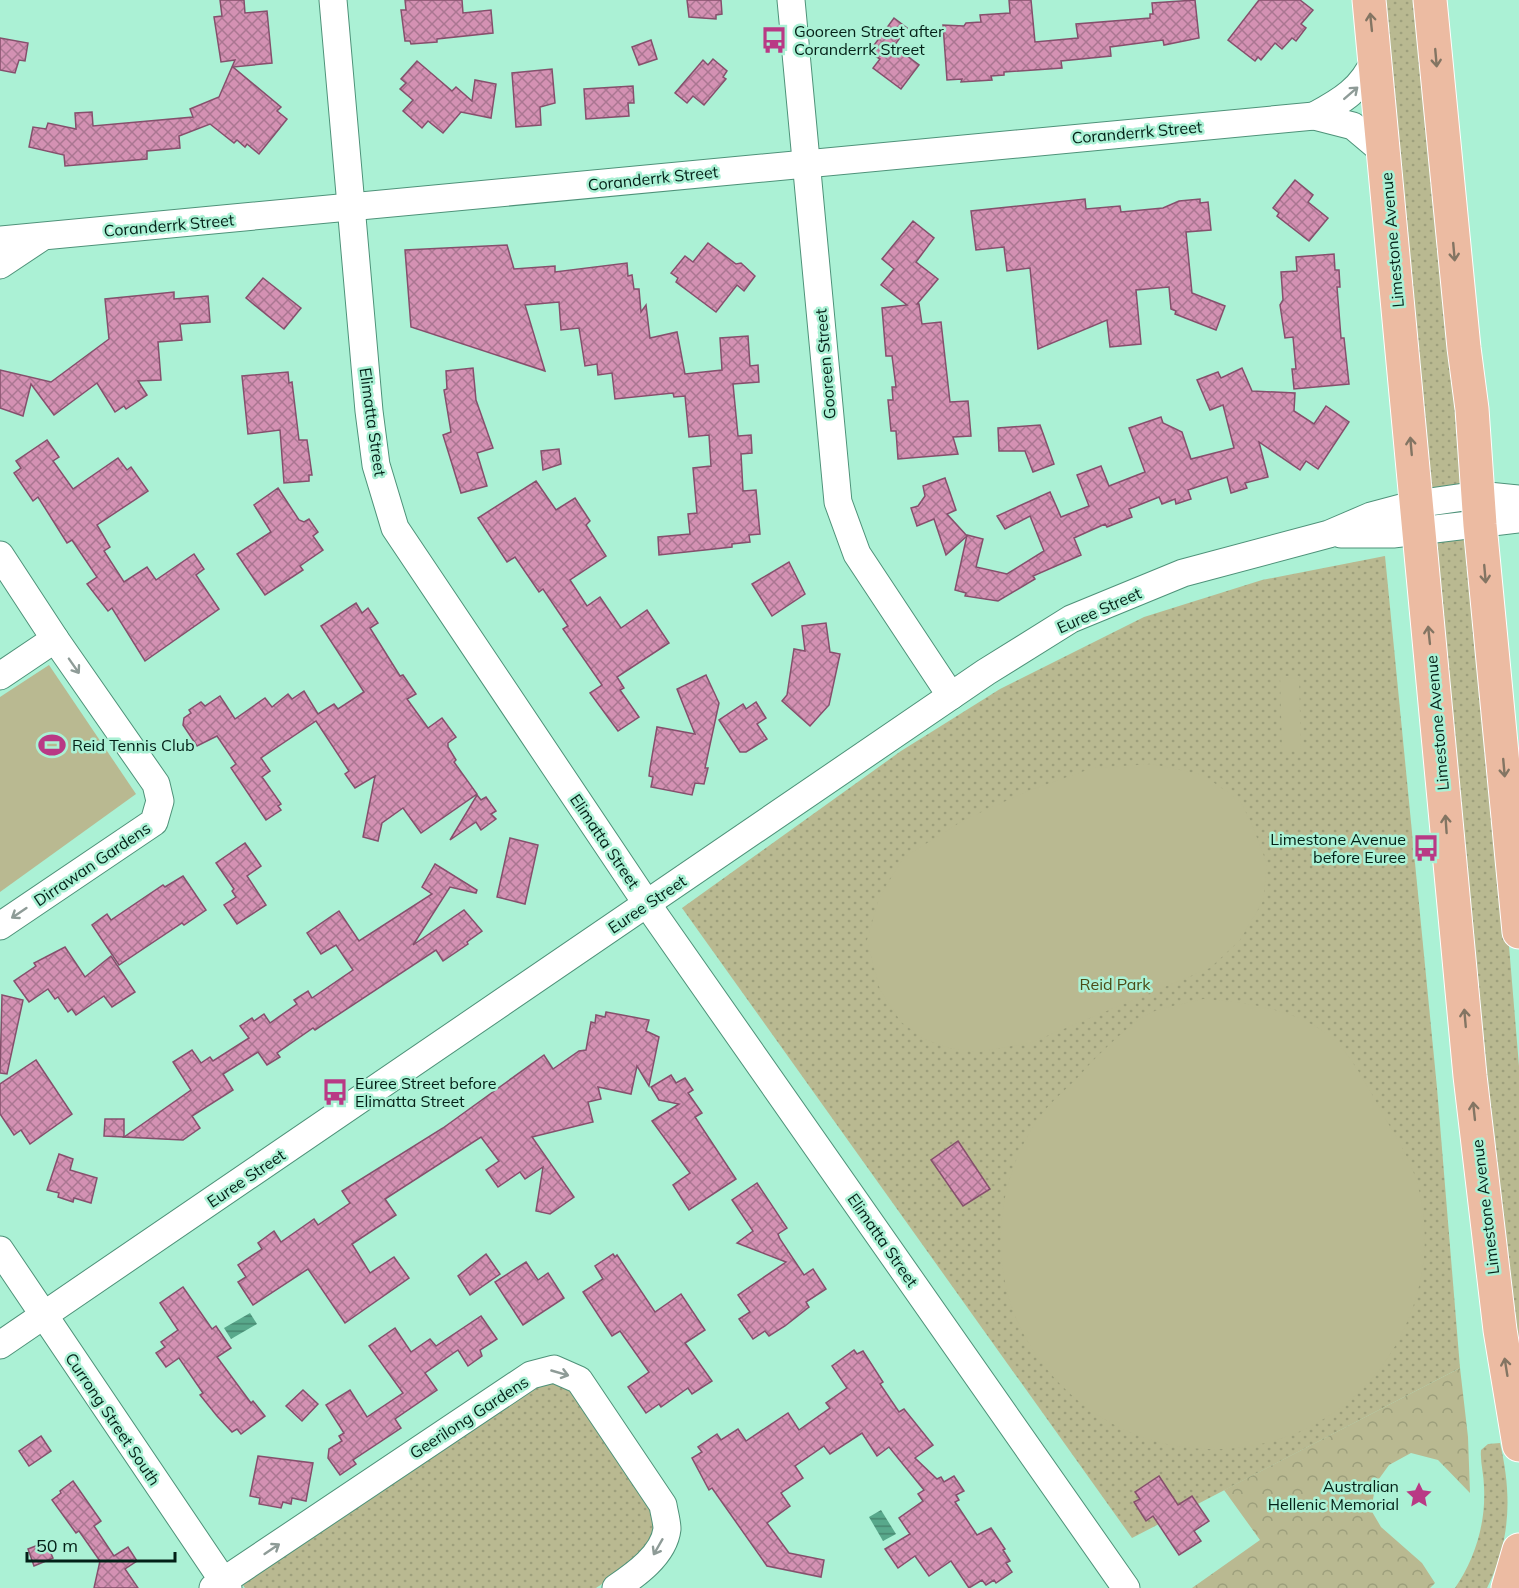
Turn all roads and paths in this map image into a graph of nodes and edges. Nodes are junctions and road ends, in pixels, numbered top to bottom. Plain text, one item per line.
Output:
1 (333, 0) edge
2 (791, 0) edge
3 (1369, 0) edge
4 (1430, 0) edge
5 (1375, 59) junction
6 (1314, 116) junction
7 (1385, 153) junction
8 (806, 162) junction
9 (351, 208) junction
10 (42, 236) junction
11 (0, 240) edge
12 (0, 265) edge
13 (1519, 499) edge
14 (1479, 510) junction
15 (1418, 517) junction
16 (1519, 519) edge
17 (0, 555) edge
18 (55, 639) junction
19 (0, 676) edge
20 (951, 696) junction
21 (648, 904) junction
22 (0, 926) edge
23 (1519, 932) edge
24 (0, 1250) edge
25 (44, 1316) junction
26 (0, 1345) edge
27 (1519, 1445) edge
28 (1519, 1550) edge
29 (221, 1586) edge
30 (616, 1588) edge
31 (1126, 1588) edge
32 (1508, 1588) edge

1 - 9 street, Elimatta Street
2 - 8 street, Gooreen Street
5 -> 3 main road, Limestone Avenue
4 -> 14 main road
6 -> 5 street, Coranderrk Street
5 - 7 main road, Limestone Avenue
6 - 7 street, Coranderrk Street
6 - 8 street, Coranderrk Street
15 -> 7 main road, Limestone Avenue
8 - 9 street, Coranderrk Street
8 - 20 street, Gooreen Street
9 - 10 street, Coranderrk Street
9 - 21 street, Elimatta Street
10 - 11 street
10 - 12 street, Coranderrk Street
13 - 14 street
14 - 15 street, Euree Street
14 - 16 street
14 -> 23 main road
15 - 20 street, Euree Street
27 -> 15 main road, Limestone Avenue
17 - 18 street, Dirrawan Gardens
18 - 19 street
18 -> 22 street, Dirrawan Gardens
20 - 21 street, Euree Street
21 - 25 street, Euree Street
21 - 31 street, Elimatta Street
24 - 25 street, Currong Street South
25 - 26 street, Euree Street
25 - 29 street, Currong Street South
28 - 32 main road
29 -> 30 street, Geerilong Gardens

